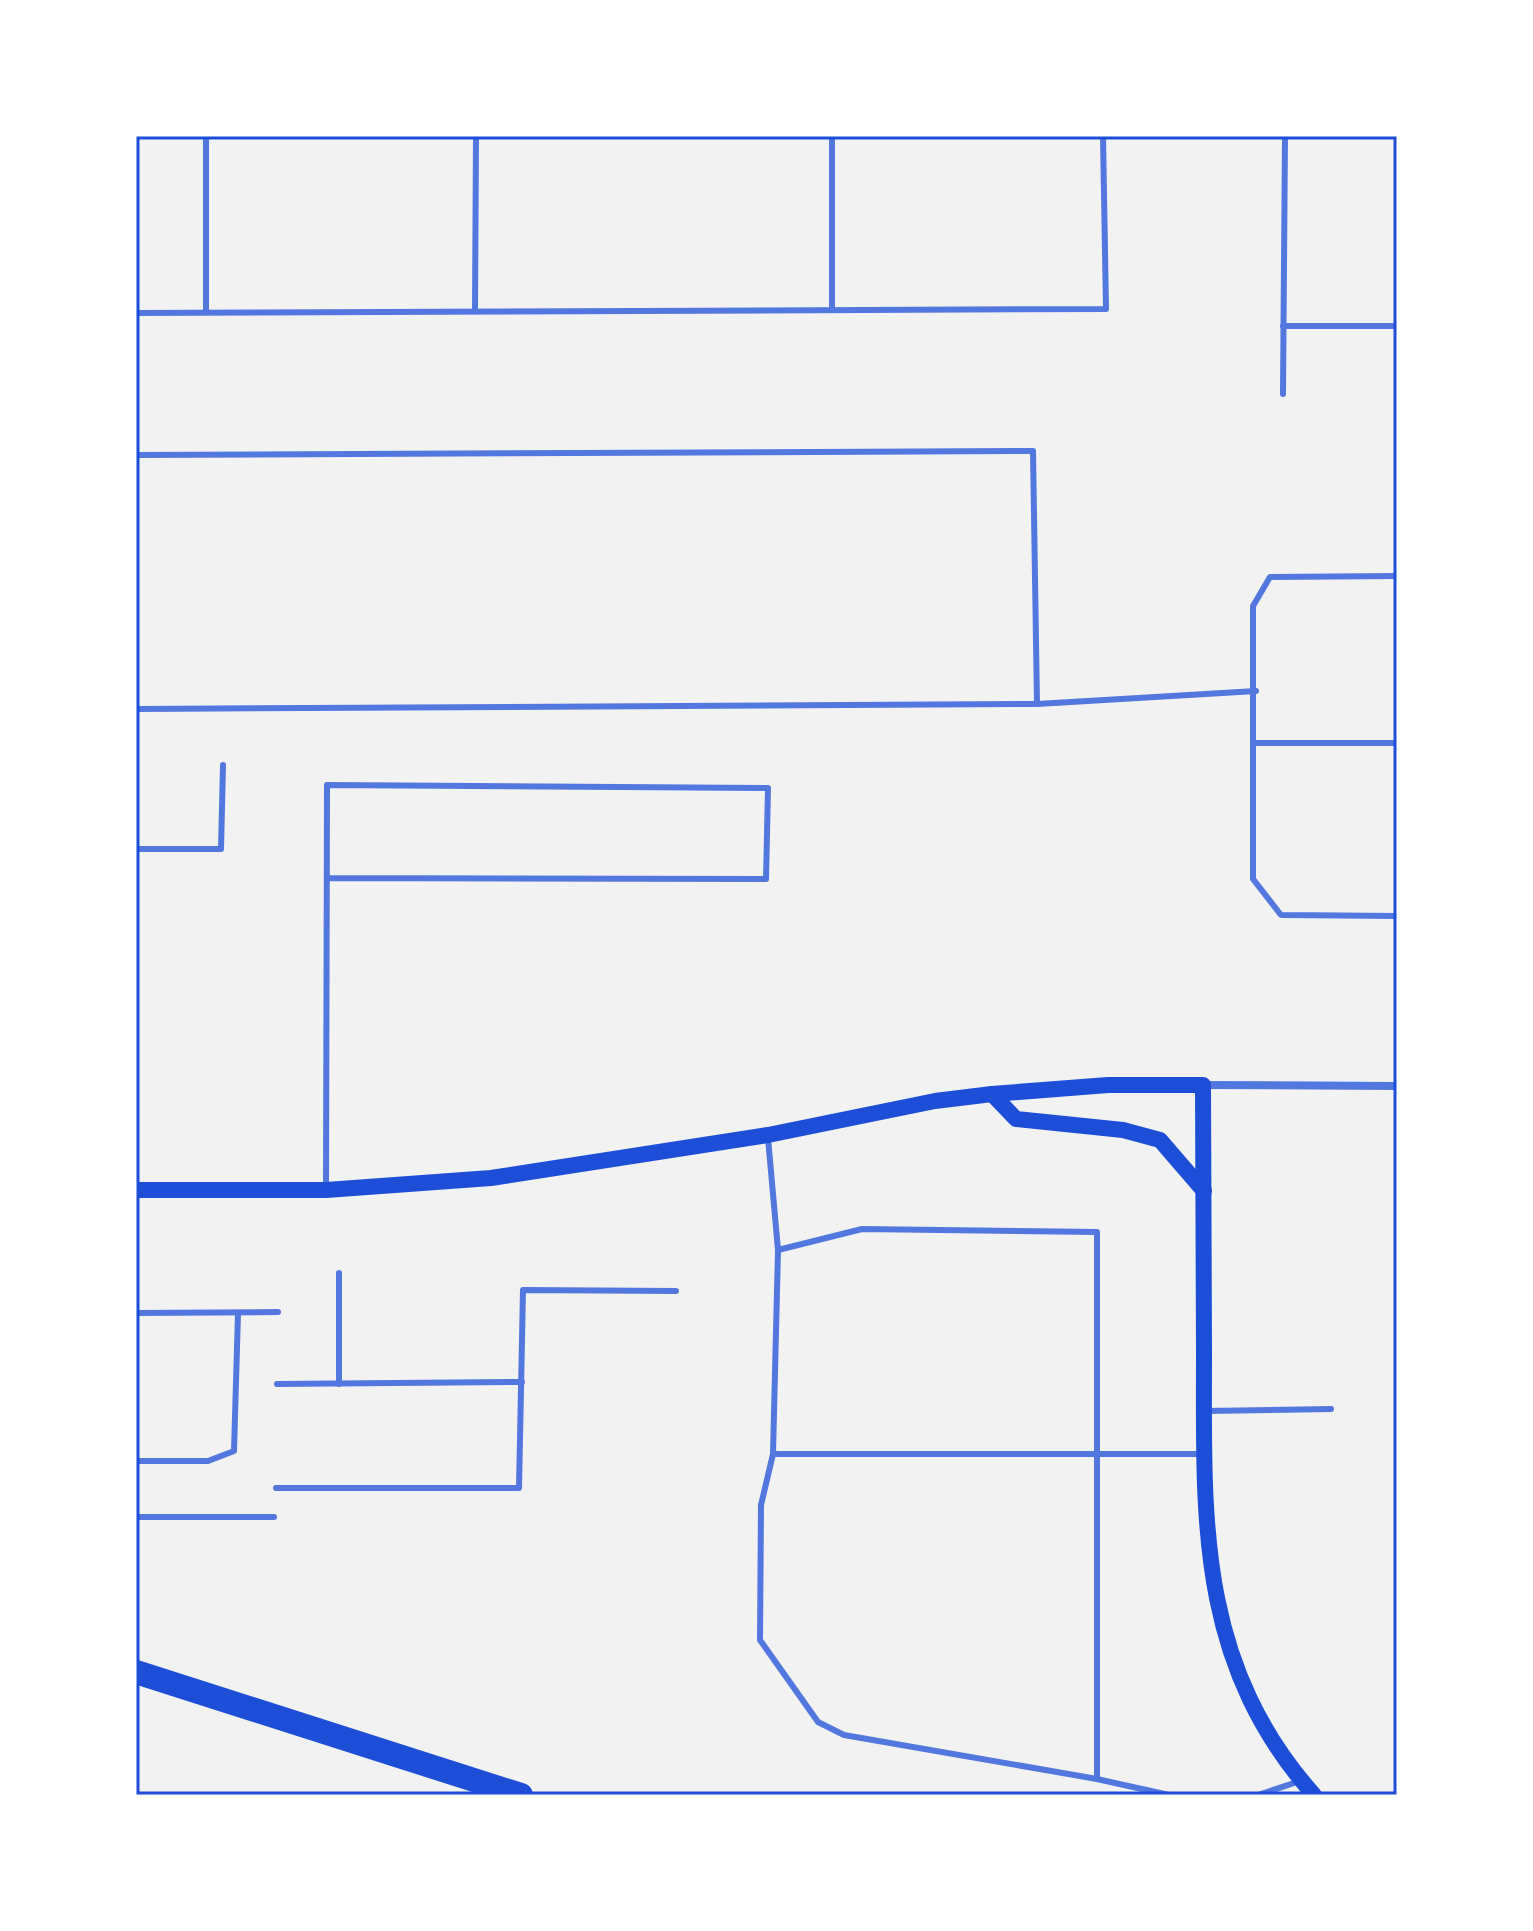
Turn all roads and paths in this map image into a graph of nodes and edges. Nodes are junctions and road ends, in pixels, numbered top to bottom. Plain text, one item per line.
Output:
1 (206, 136) edge
2 (476, 136) edge
3 (832, 136) edge
4 (1103, 136) edge
5 (1285, 136) edge
6 (832, 310) junction
7 (475, 311) junction
8 (206, 312) junction
9 (136, 313) edge
10 (1283, 326) junction
11 (1397, 326) edge
12 (1283, 394) dead end
13 (136, 455) edge
14 (1397, 576) edge
15 (1256, 691) junction
16 (1037, 704) junction
17 (136, 709) edge
18 (1253, 743) junction
19 (1397, 743) edge
20 (223, 765) dead end
21 (136, 849) edge
22 (327, 878) junction
23 (1397, 916) edge
24 (1203, 1085) junction
25 (1397, 1086) edge
26 (992, 1094) junction
27 (768, 1135) junction
28 (136, 1190) edge
29 (326, 1190) junction
30 (1204, 1191) junction
31 (778, 1250) junction
32 (339, 1273) dead end
33 (676, 1291) dead end
34 (278, 1312) dead end
35 (136, 1313) edge
36 (238, 1313) junction
37 (522, 1382) junction
38 (277, 1384) dead end
39 (339, 1384) junction
40 (1331, 1409) dead end
41 (1204, 1411) junction
42 (1099, 1453) junction
43 (773, 1454) junction
44 (1202, 1454) junction
45 (136, 1461) edge
46 (276, 1488) dead end
47 (136, 1517) edge
48 (274, 1517) dead end
49 (136, 1672) edge
50 (1097, 1779) junction
51 (1302, 1781) junction
52 (521, 1795) edge
53 (1169, 1795) edge
54 (1258, 1795) edge
55 (1314, 1795) edge

1 - 8 lane
2 - 7 lane
3 - 6 lane
4 - 6 lane
5 - 10 lane
6 - 7 lane
7 - 8 lane
8 - 9 lane
10 - 11 lane
10 - 12 lane
13 - 16 lane
14 - 15 lane
15 - 16 lane
15 - 18 lane
16 - 17 lane
18 - 19 lane
18 - 23 lane
20 - 21 lane
22 - 22 lane
22 - 29 lane
24 - 25 street
24 - 26 main road
24 - 30 main road
26 - 27 main road
26 - 30 main road
27 - 29 main road
27 - 31 lane
28 - 29 main road
30 - 41 main road
31 - 42 lane
31 - 43 lane
32 - 39 lane
33 - 37 lane
34 - 36 lane
35 - 36 lane
36 - 45 lane
37 - 39 lane
37 - 46 lane
38 - 39 lane
40 - 41 lane
41 - 44 main road
42 - 43 lane
42 - 44 lane
42 - 50 lane
43 - 50 lane
44 - 51 main road
47 - 48 lane
49 - 52 highway
50 - 53 lane
51 - 54 lane
51 - 55 main road

